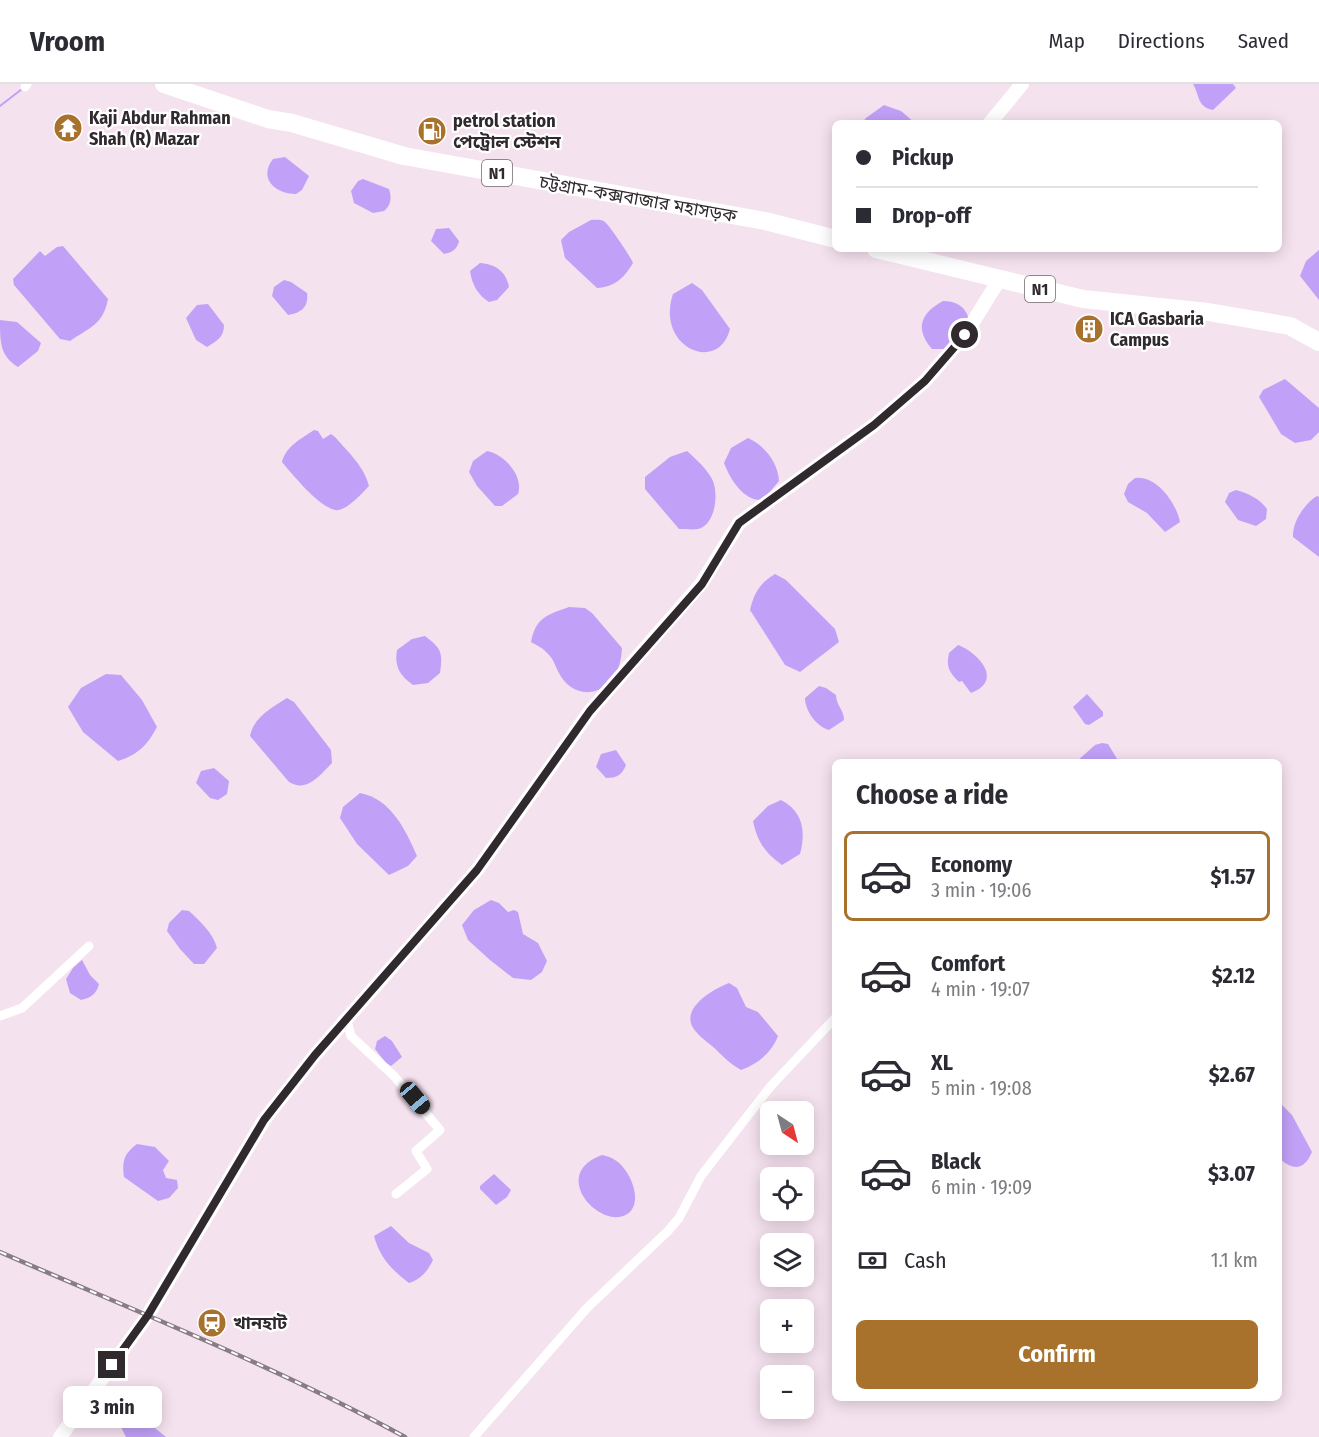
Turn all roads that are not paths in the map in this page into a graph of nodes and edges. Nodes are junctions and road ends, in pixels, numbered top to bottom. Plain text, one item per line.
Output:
1 (164, 84) edge
2 (1022, 84) edge
3 (992, 120) edge
4 (832, 238) edge
5 (891, 252) edge
6 (999, 280) junction
7 (1319, 342) edge
8 (89, 946) dead end
9 (0, 1016) edge
10 (347, 1021) junction
11 (832, 1021) edge
12 (396, 1194) dead end
13 (60, 1437) edge
14 (474, 1437) edge

1 - 4 highway, চট্টগ্রাম-কক্সবাজার মহাসড়ক / N1
2 - 3 street
5 - 6 highway, N1
6 - 7 highway, N1
6 - 10 street
8 - 9 street
10 - 12 street
10 - 13 street
11 - 14 street

